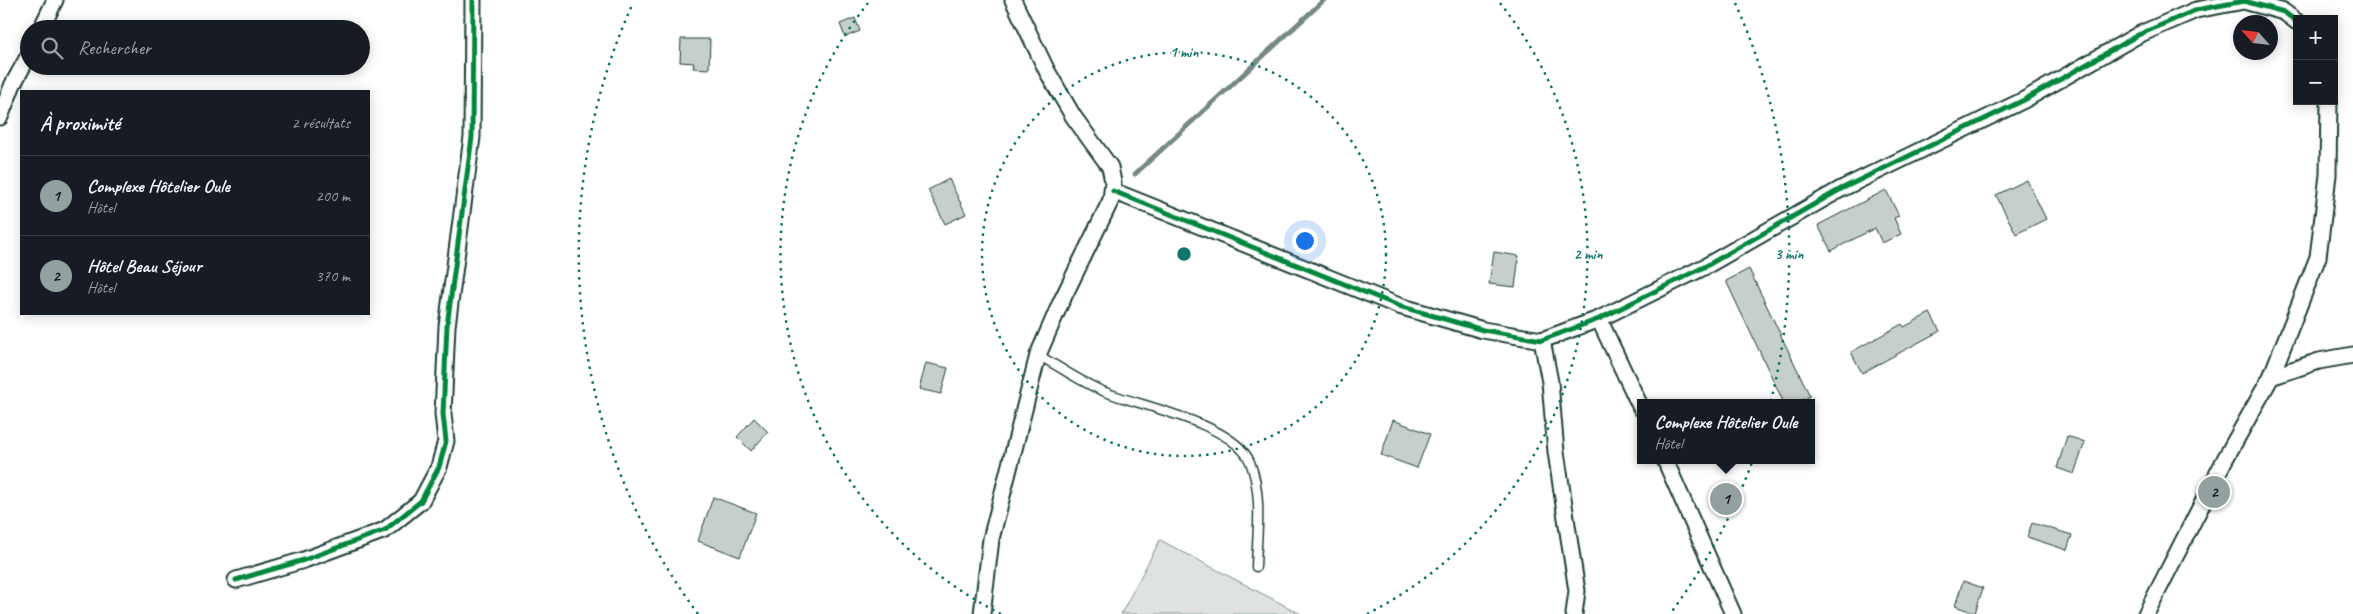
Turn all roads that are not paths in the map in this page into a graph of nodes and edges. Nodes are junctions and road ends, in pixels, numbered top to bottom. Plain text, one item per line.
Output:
1 (55, 0) edge
2 (473, 0) edge
3 (1013, 0) edge
4 (2293, 19) edge
5 (45, 20) edge
6 (20, 71) edge
7 (2329, 105) edge
8 (0, 117) edge
9 (1113, 191) junction
10 (1599, 319) junction
11 (1542, 340) junction
12 (1038, 355) junction
13 (2353, 355) edge
14 (2271, 377) junction
15 (1637, 400) edge
16 (1667, 464) edge
17 (1256, 567) dead end
18 (236, 580) dead end
19 (982, 614) edge
20 (1574, 614) edge
21 (1733, 614) edge
22 (2146, 614) edge

1 - 5 street
2 - 18 street
3 - 9 street
4 - 10 street
6 - 8 street
7 - 14 street
9 - 11 street
9 - 12 street
10 - 11 street
10 - 15 street
11 - 20 street
12 - 17 lane
12 - 19 street
13 - 14 street
14 - 22 street
16 - 21 street

